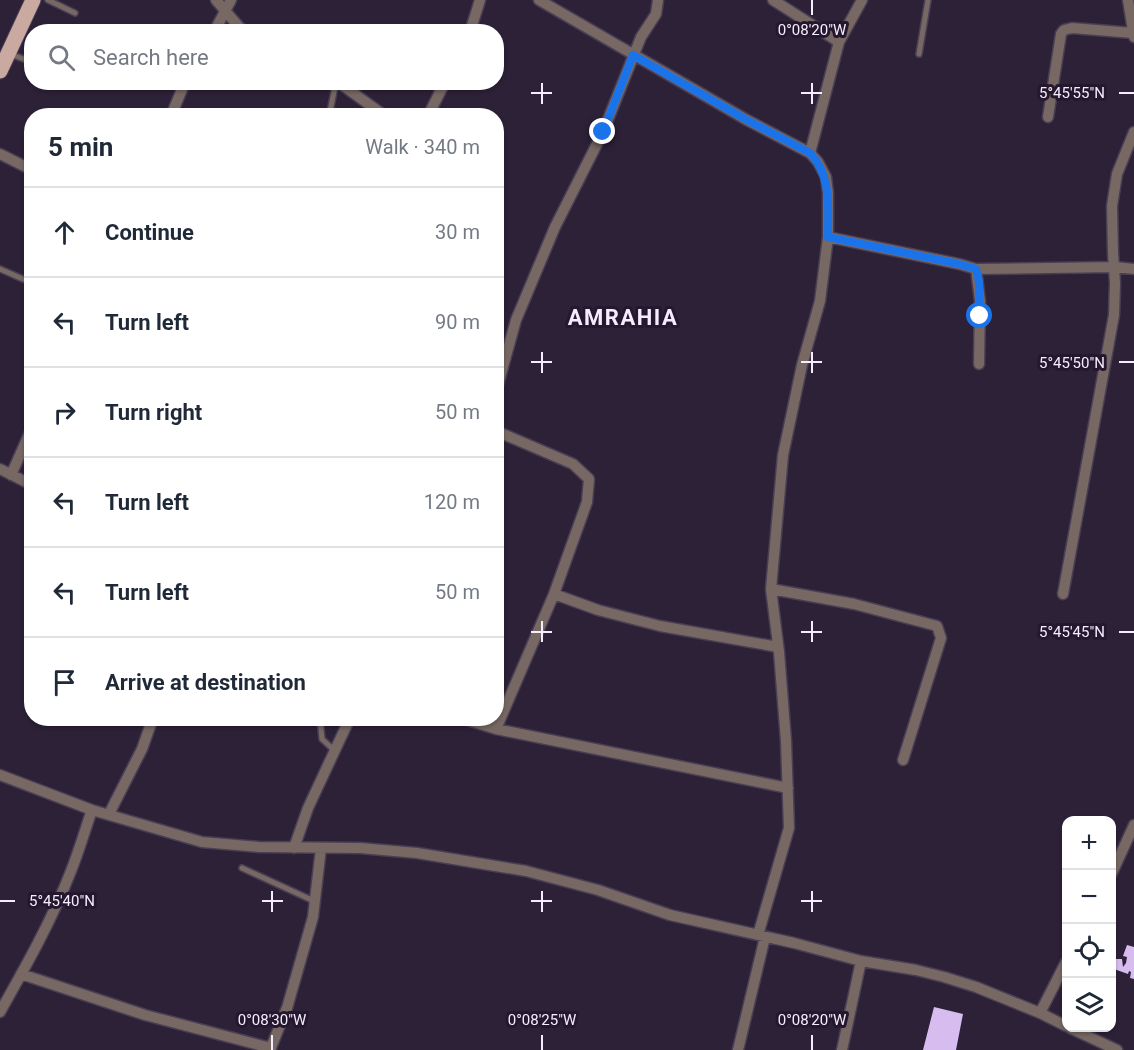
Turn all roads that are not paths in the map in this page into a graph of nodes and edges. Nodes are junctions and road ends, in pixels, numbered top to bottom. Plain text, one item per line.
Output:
1 (33, 0) edge
2 (48, 0) edge
3 (216, 0) edge
4 (231, 0) edge
5 (480, 0) edge
6 (539, 0) edge
7 (658, 0) edge
8 (773, 0) edge
9 (862, 0) edge
10 (928, 0) edge
11 (1128, 0) edge
12 (225, 10) junction
13 (75, 13) dead end
14 (218, 24) edge
15 (237, 24) edge
16 (472, 24) edge
17 (1134, 35) edge
18 (839, 42) junction
19 (8, 53) junction
20 (920, 54) dead end
21 (633, 55) junction
22 (24, 59) edge
23 (0, 71) edge
24 (182, 90) edge
25 (335, 90) edge
26 (348, 90) edge
27 (442, 90) edge
28 (174, 108) edge
29 (331, 108) edge
30 (374, 108) edge
31 (432, 108) edge
32 (1048, 117) dead end
33 (1134, 132) edge
34 (810, 153) junction
35 (0, 154) edge
36 (24, 166) edge
37 (828, 237) junction
38 (1115, 267) junction
39 (0, 269) edge
40 (976, 269) junction
41 (1134, 269) edge
42 (24, 280) edge
43 (504, 354) edge
44 (979, 364) dead end
45 (504, 434) edge
46 (24, 446) edge
47 (0, 469) edge
48 (11, 476) junction
49 (24, 482) edge
50 (771, 589) junction
51 (554, 594) junction
52 (1063, 594) dead end
53 (778, 647) junction
54 (504, 710) edge
55 (150, 726) edge
56 (321, 726) edge
57 (346, 726) edge
58 (486, 726) edge
59 (497, 726) edge
60 (496, 729) junction
61 (334, 751) junction
62 (903, 760) dead end
63 (0, 775) edge
64 (788, 788) junction
65 (92, 810) junction
66 (109, 814) junction
67 (1134, 825) edge
68 (294, 848) junction
69 (321, 848) junction
70 (242, 868) dead end
71 (1113, 870) edge
72 (315, 901) junction
73 (762, 936) junction
74 (861, 961) junction
75 (1062, 970) edge
76 (21, 974) junction
77 (0, 1012) edge
78 (1040, 1013) junction
79 (1062, 1024) edge
80 (1079, 1032) edge
81 (271, 1049) edge
82 (738, 1050) edge
83 (842, 1050) edge
84 (1117, 1050) edge

1 - 19 main road
2 - 13 lane
3 - 12 street
4 - 12 street
5 - 16 street
6 - 21 street
7 - 21 street
8 - 18 street
9 - 18 street
10 - 20 lane
11 - 17 street
12 - 14 street
12 - 15 street
17 - 32 street
18 - 34 street
19 - 22 lane
19 - 23 main road
21 - 34 street
21 - 43 street
24 - 28 street
25 - 29 lane
26 - 30 street
27 - 31 street
33 - 38 street
34 - 37 street
35 - 36 street
37 - 40 street
37 - 50 street
38 - 40 street
38 - 41 street
38 - 52 street
39 - 42 lane
40 - 44 street
45 - 51 street
46 - 48 street
47 - 48 street
48 - 49 street
50 - 53 street
50 - 62 street
51 - 53 street
51 - 54 street
53 - 64 street
55 - 66 street
56 - 61 lane
57 - 61 street
58 - 60 street
59 - 60 street
60 - 64 street
61 - 68 street
63 - 65 street
64 - 73 street
65 - 66 street
65 - 76 street
66 - 68 street
67 - 71 street
68 - 69 street
69 - 72 street
69 - 73 street
70 - 72 lane
72 - 81 street
73 - 74 street
73 - 82 street
74 - 78 street
74 - 83 street
75 - 78 street
76 - 77 street
76 - 81 street
78 - 79 street
80 - 84 street

